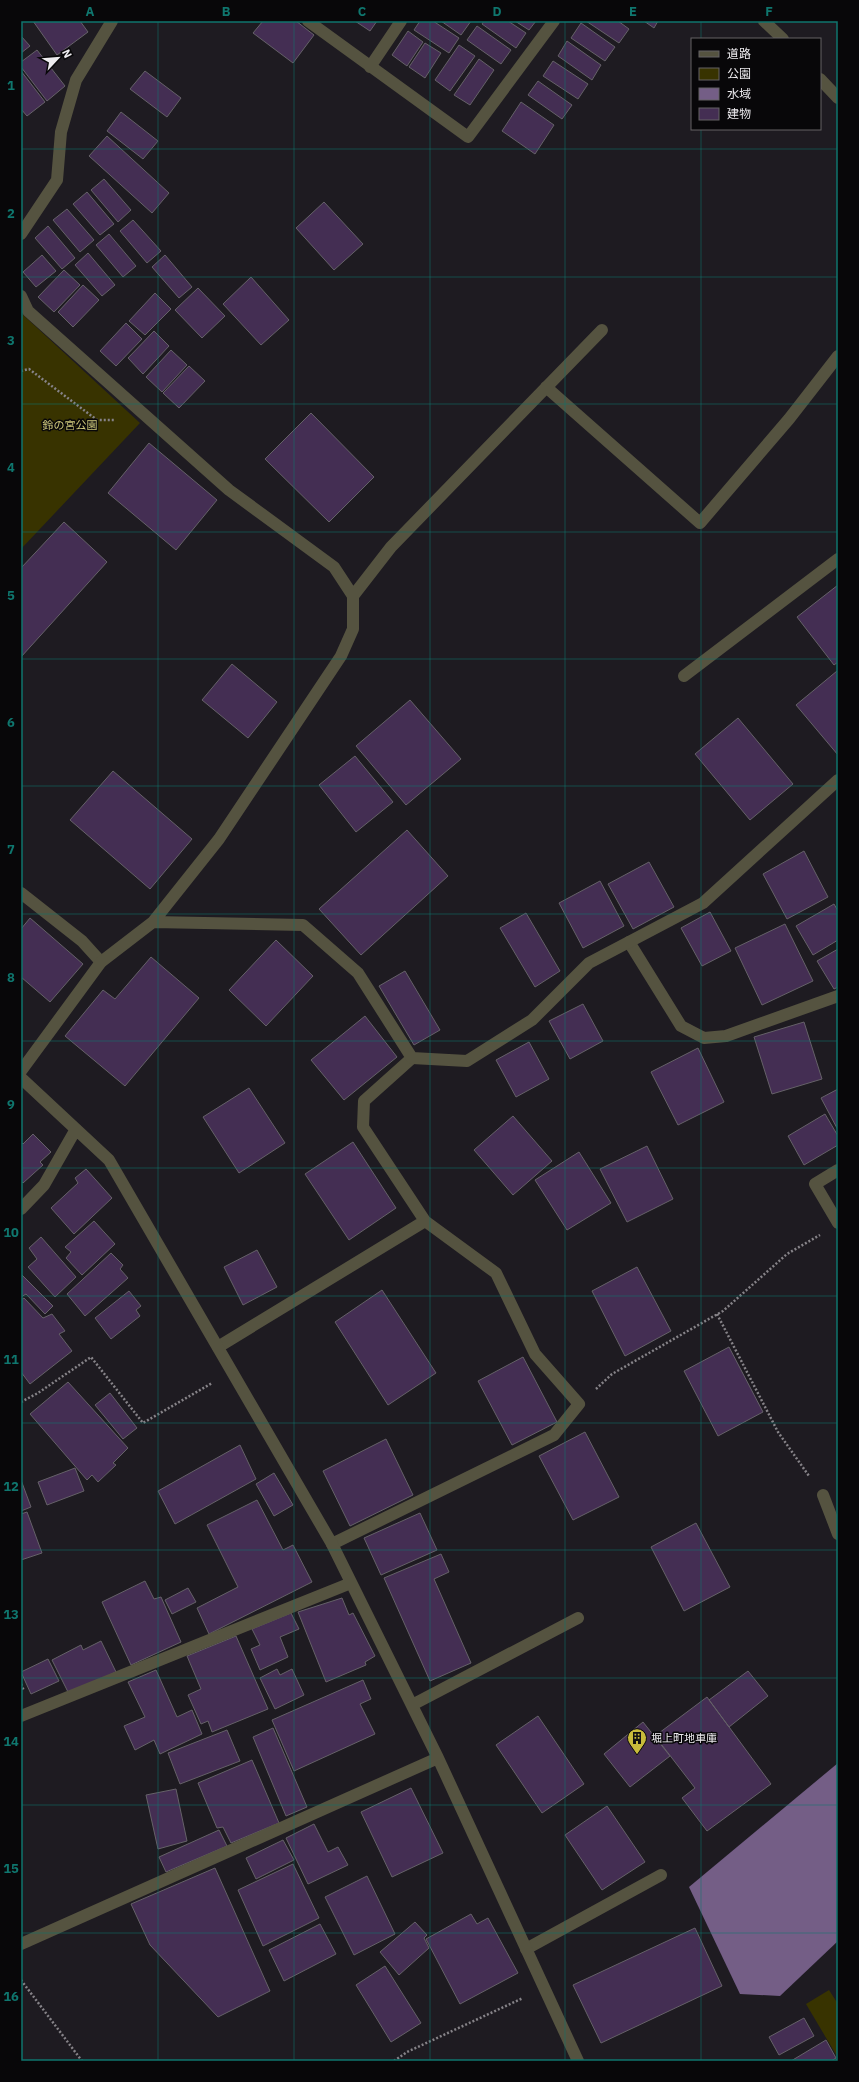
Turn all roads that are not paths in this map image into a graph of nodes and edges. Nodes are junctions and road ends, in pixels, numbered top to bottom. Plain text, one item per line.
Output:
1 (112, 21) edge
2 (308, 21) edge
3 (401, 21) edge
4 (554, 21) edge
5 (764, 21) edge
6 (782, 38) edge
7 (370, 67) junction
8 (821, 80) edge
9 (838, 98) edge
10 (21, 234) edge
11 (21, 296) edge
12 (602, 330) dead end
13 (838, 356) edge
14 (546, 387) junction
15 (838, 559) edge
16 (353, 596) junction
17 (684, 676) dead end
18 (838, 780) edge
19 (21, 892) edge
20 (153, 922) junction
21 (630, 942) junction
22 (101, 962) junction
23 (838, 996) edge
24 (412, 1058) junction
25 (21, 1071) edge
26 (21, 1078) edge
27 (76, 1129) junction
28 (838, 1170) edge
29 (21, 1209) edge
30 (425, 1221) junction
31 (838, 1223) edge
32 (218, 1347) junction
33 (823, 1496) road end
34 (838, 1534) edge
35 (332, 1544) junction
36 (351, 1582) junction
37 (578, 1618) dead end
38 (412, 1705) junction
39 (21, 1716) edge
40 (438, 1758) junction
41 (661, 1875) dead end
42 (21, 1944) edge
43 (526, 1949) junction
44 (578, 2061) edge

1 - 10 street
2 - 7 street
3 - 7 street
4 - 7 street
5 - 6 street
8 - 9 street
11 - 16 street
12 - 14 street
13 - 14 street
14 - 16 street
15 - 17 street
16 - 20 street
18 - 21 street
19 - 22 street
20 - 22 street
20 - 24 street
21 - 23 street
21 - 24 street
22 - 25 street
24 - 30 street
26 - 27 street
27 - 29 street
27 - 32 street
28 - 31 street
30 - 32 street
30 - 35 street
32 - 35 street
33 - 34 street
35 - 36 street
36 - 38 street
36 - 39 street
37 - 38 street
38 - 40 street
40 - 42 street
40 - 43 street
41 - 43 street
43 - 44 street

